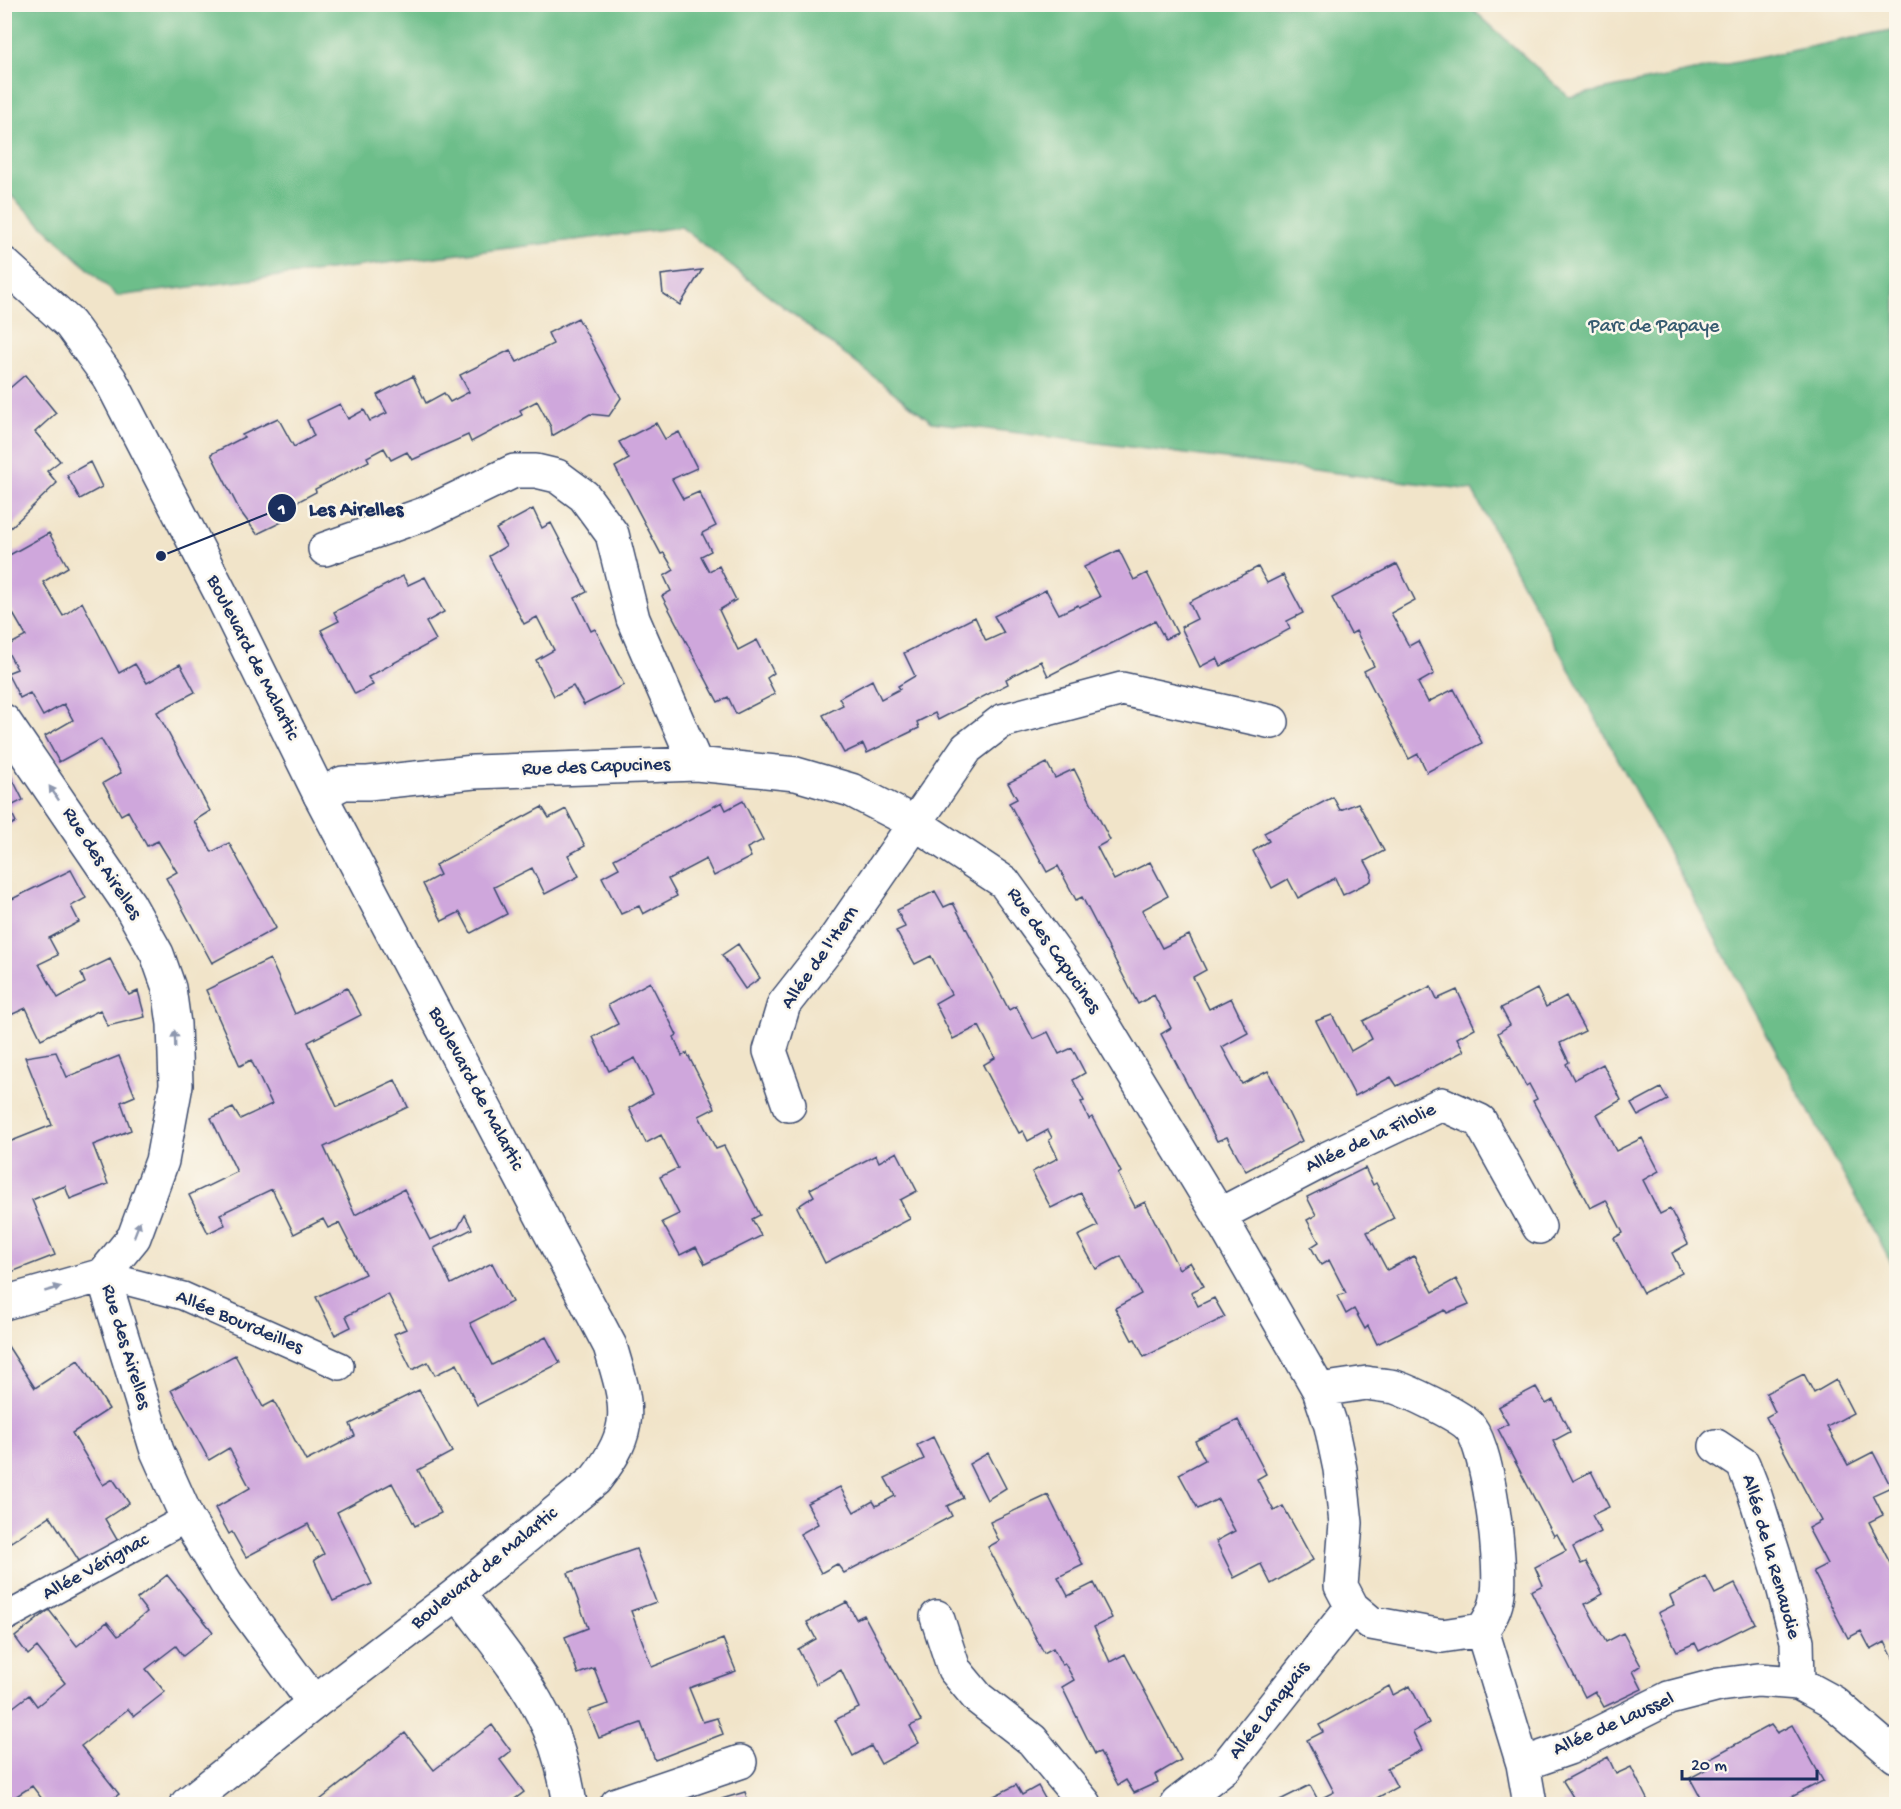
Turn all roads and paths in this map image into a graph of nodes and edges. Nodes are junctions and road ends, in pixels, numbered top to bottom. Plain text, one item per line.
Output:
1 (4, 264) edge
2 (325, 549) dead end
3 (4, 721) edge
4 (1272, 722) dead end
5 (696, 764) junction
6 (320, 795) junction
7 (915, 823) junction
8 (789, 1105) dead end
9 (1219, 1215) junction
10 (1539, 1227) dead end
11 (103, 1275) junction
12 (4, 1303) edge
13 (339, 1366) dead end
14 (1319, 1390) junction
15 (1716, 1446) dead end
16 (187, 1518) junction
17 (458, 1593) junction
18 (1352, 1607) junction
19 (937, 1617) dead end
20 (4, 1618) edge
21 (1482, 1630) junction
22 (1798, 1683) junction
23 (314, 1703) junction
24 (1896, 1756) edge
25 (740, 1762) dead end
26 (1523, 1764) junction
27 (187, 1804) edge
28 (570, 1804) edge
29 (617, 1804) edge
30 (1085, 1804) edge
31 (1177, 1804) edge
32 (1530, 1804) edge

1 - 6 street, Boulevard de Malartic
2 - 5 street
11 -> 3 street, Rue des Airelles
4 - 7 street, Allée de l'Hern
5 - 6 street, Rue des Capucines
5 - 7 street, Rue des Capucines
6 - 17 street, Boulevard de Malartic
7 - 8 street, Allée de l'Hern
7 - 9 street, Rue des Capucines
9 - 10 street, Allée de la Filolie
9 - 14 street, Rue des Capucines
12 -> 11 street
11 - 13 lane, Allée Bourdeilles
11 - 16 street, Rue des Airelles
14 - 18 street, Rue des Capucines
14 - 21 street
15 - 22 street, Allée de la Renaudie
16 - 20 lane, Allée Vérignac
16 - 23 street, Rue des Airelles
17 - 23 street, Boulevard de Malartic
17 - 28 street
18 - 21 street
18 - 31 street, Allée Lanquais
19 - 30 street
21 - 26 street
22 - 24 street, Allée de Laussel
22 - 26 street, Allée de Laussel
23 - 27 street, Boulevard de Malartic
25 - 29 street
26 - 32 street

